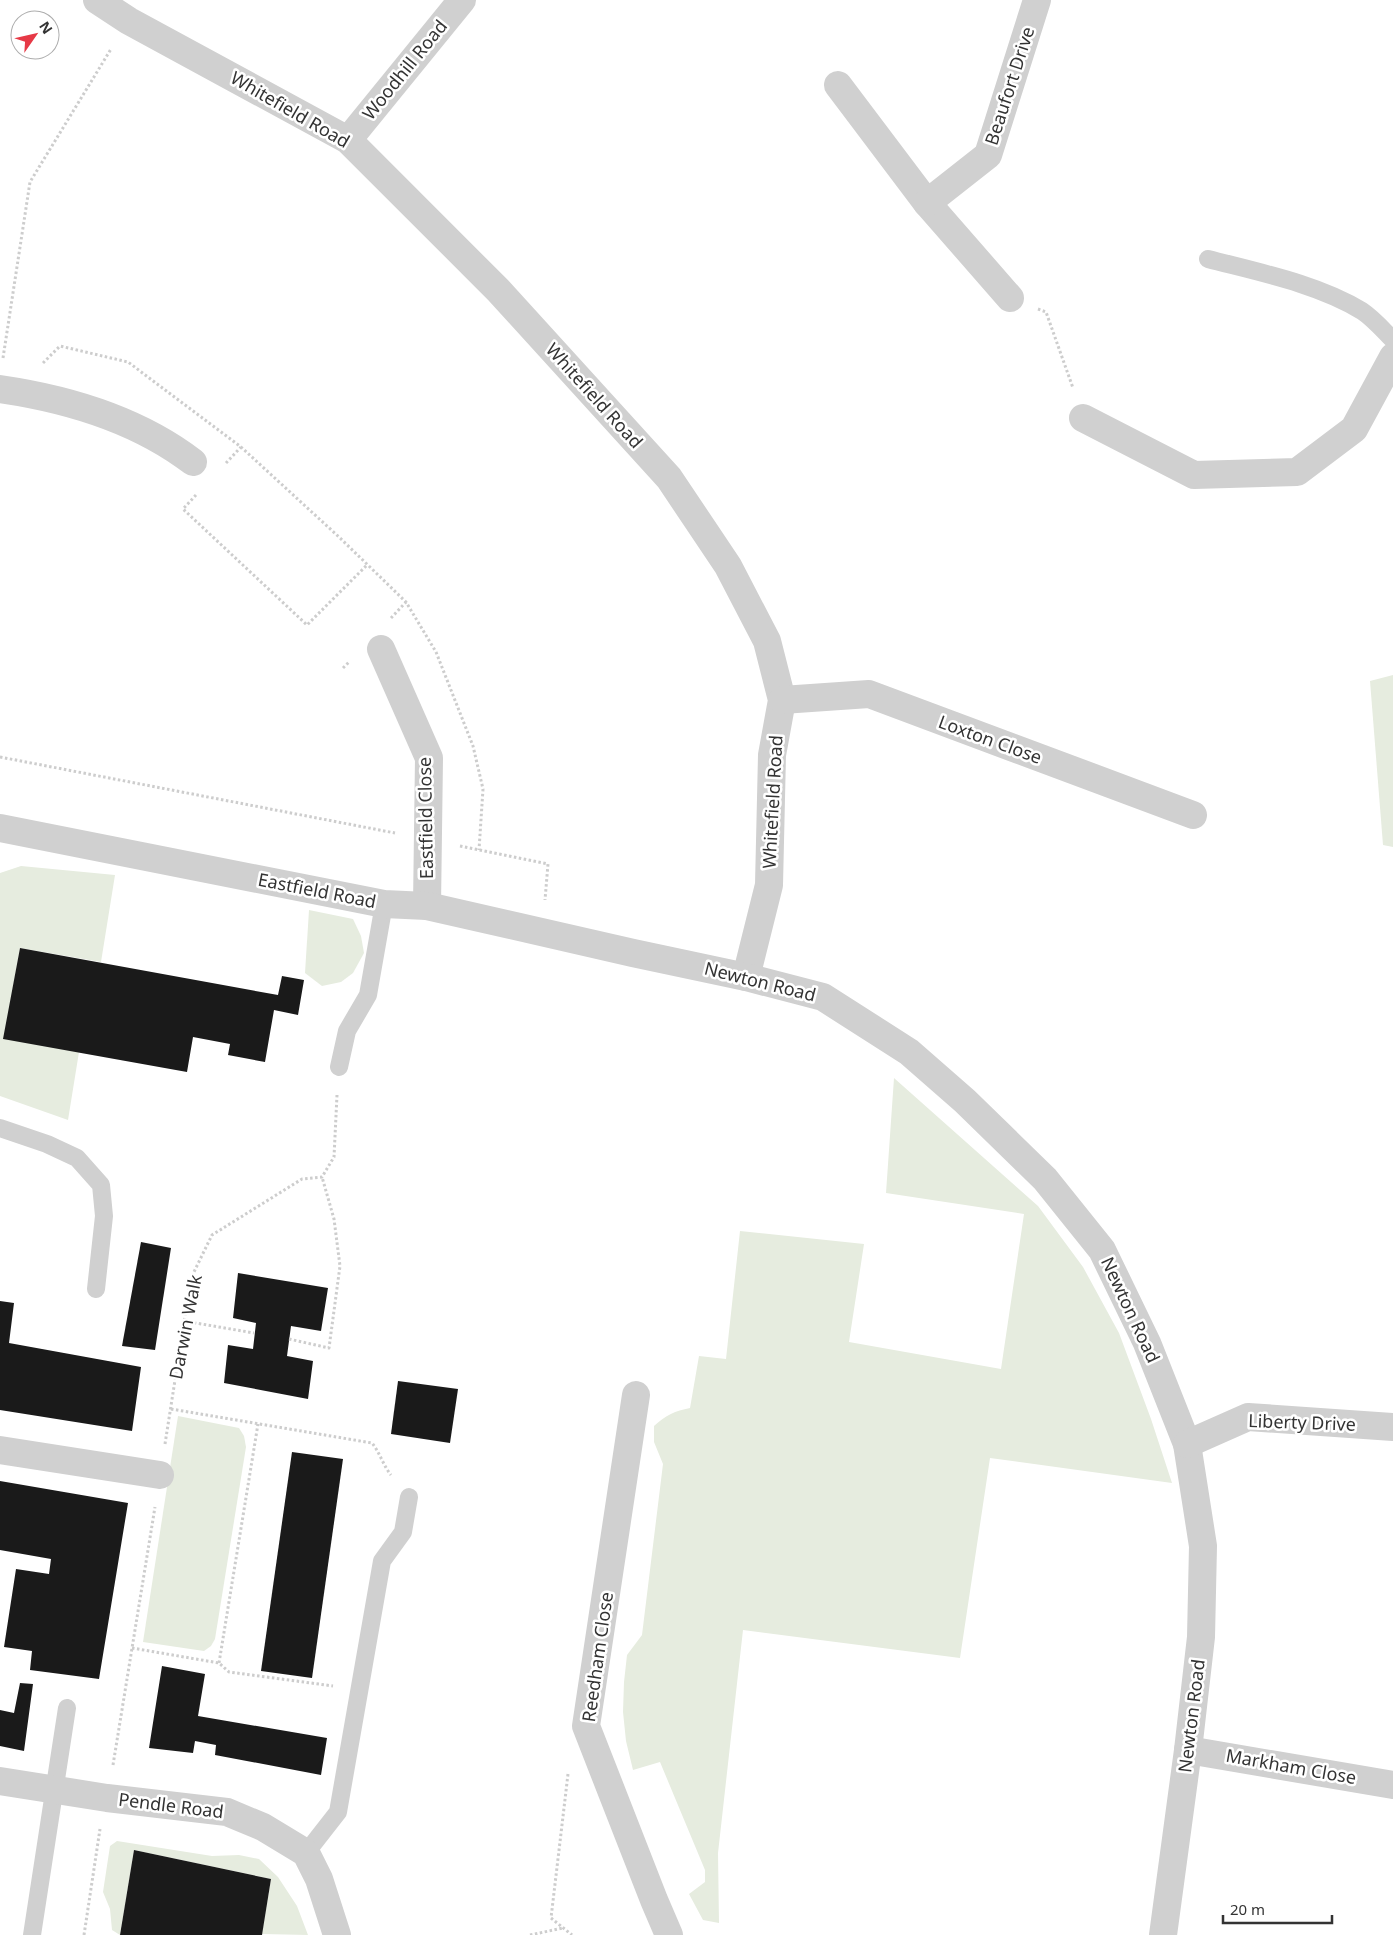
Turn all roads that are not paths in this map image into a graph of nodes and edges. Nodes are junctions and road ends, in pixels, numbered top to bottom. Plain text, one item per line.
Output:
1 (96, 0) edge
2 (462, 0) edge
3 (1038, 0) edge
4 (838, 85) dead end
5 (348, 140) junction
6 (927, 204) junction
7 (1208, 259) dead end
8 (1010, 298) road end
9 (1393, 340) edge
10 (1393, 357) edge
11 (0, 389) edge
12 (1083, 418) road end
13 (193, 462) dead end
14 (381, 649) dead end
15 (782, 700) junction
16 (1193, 815) dead end
17 (0, 828) edge
18 (384, 904) junction
19 (427, 906) junction
20 (633, 954) joint
21 (746, 977) junction
22 (338, 1067) road end
23 (0, 1128) edge
24 (96, 1289) dead end
25 (636, 1396) dead end
26 (1393, 1427) edge
27 (1187, 1444) junction
28 (0, 1450) edge
29 (160, 1475) road end
30 (409, 1497) road end
31 (67, 1708) dead end
32 (1188, 1750) junction
33 (0, 1780) edge
34 (1393, 1785) edge
35 (53, 1790) junction
36 (306, 1853) junction
37 (32, 1935) edge
38 (337, 1935) edge
39 (669, 1935) edge
40 (1163, 1935) edge

1 - 5 street, Whitefield Road
2 - 5 street, Woodhill Road
3 - 6 street, Beaufort Drive
4 - 6 street
5 - 15 street, Whitefield Road
6 - 8 street
7 - 9 lane
10 - 12 street
11 - 13 street
14 - 19 street, Eastfield Close
15 - 16 street, Loxton Close
15 - 21 street, Whitefield Road
17 - 18 street, Eastfield Road
18 - 19 street, Eastfield Road
18 - 22 lane
19 - 20 street, Eastfield Road
20 - 21 street, Newton Road
21 - 27 street, Newton Road
23 - 24 lane
25 - 39 street, Reedham Close
26 - 27 street, Liberty Drive
27 - 32 street, Newton Road
28 - 29 street
30 - 36 lane
31 - 35 lane
32 - 34 street, Markham Close
32 - 40 street, Newton Road
33 - 35 street, Pendle Road
35 - 36 street, Pendle Road
35 - 37 lane
36 - 38 street

